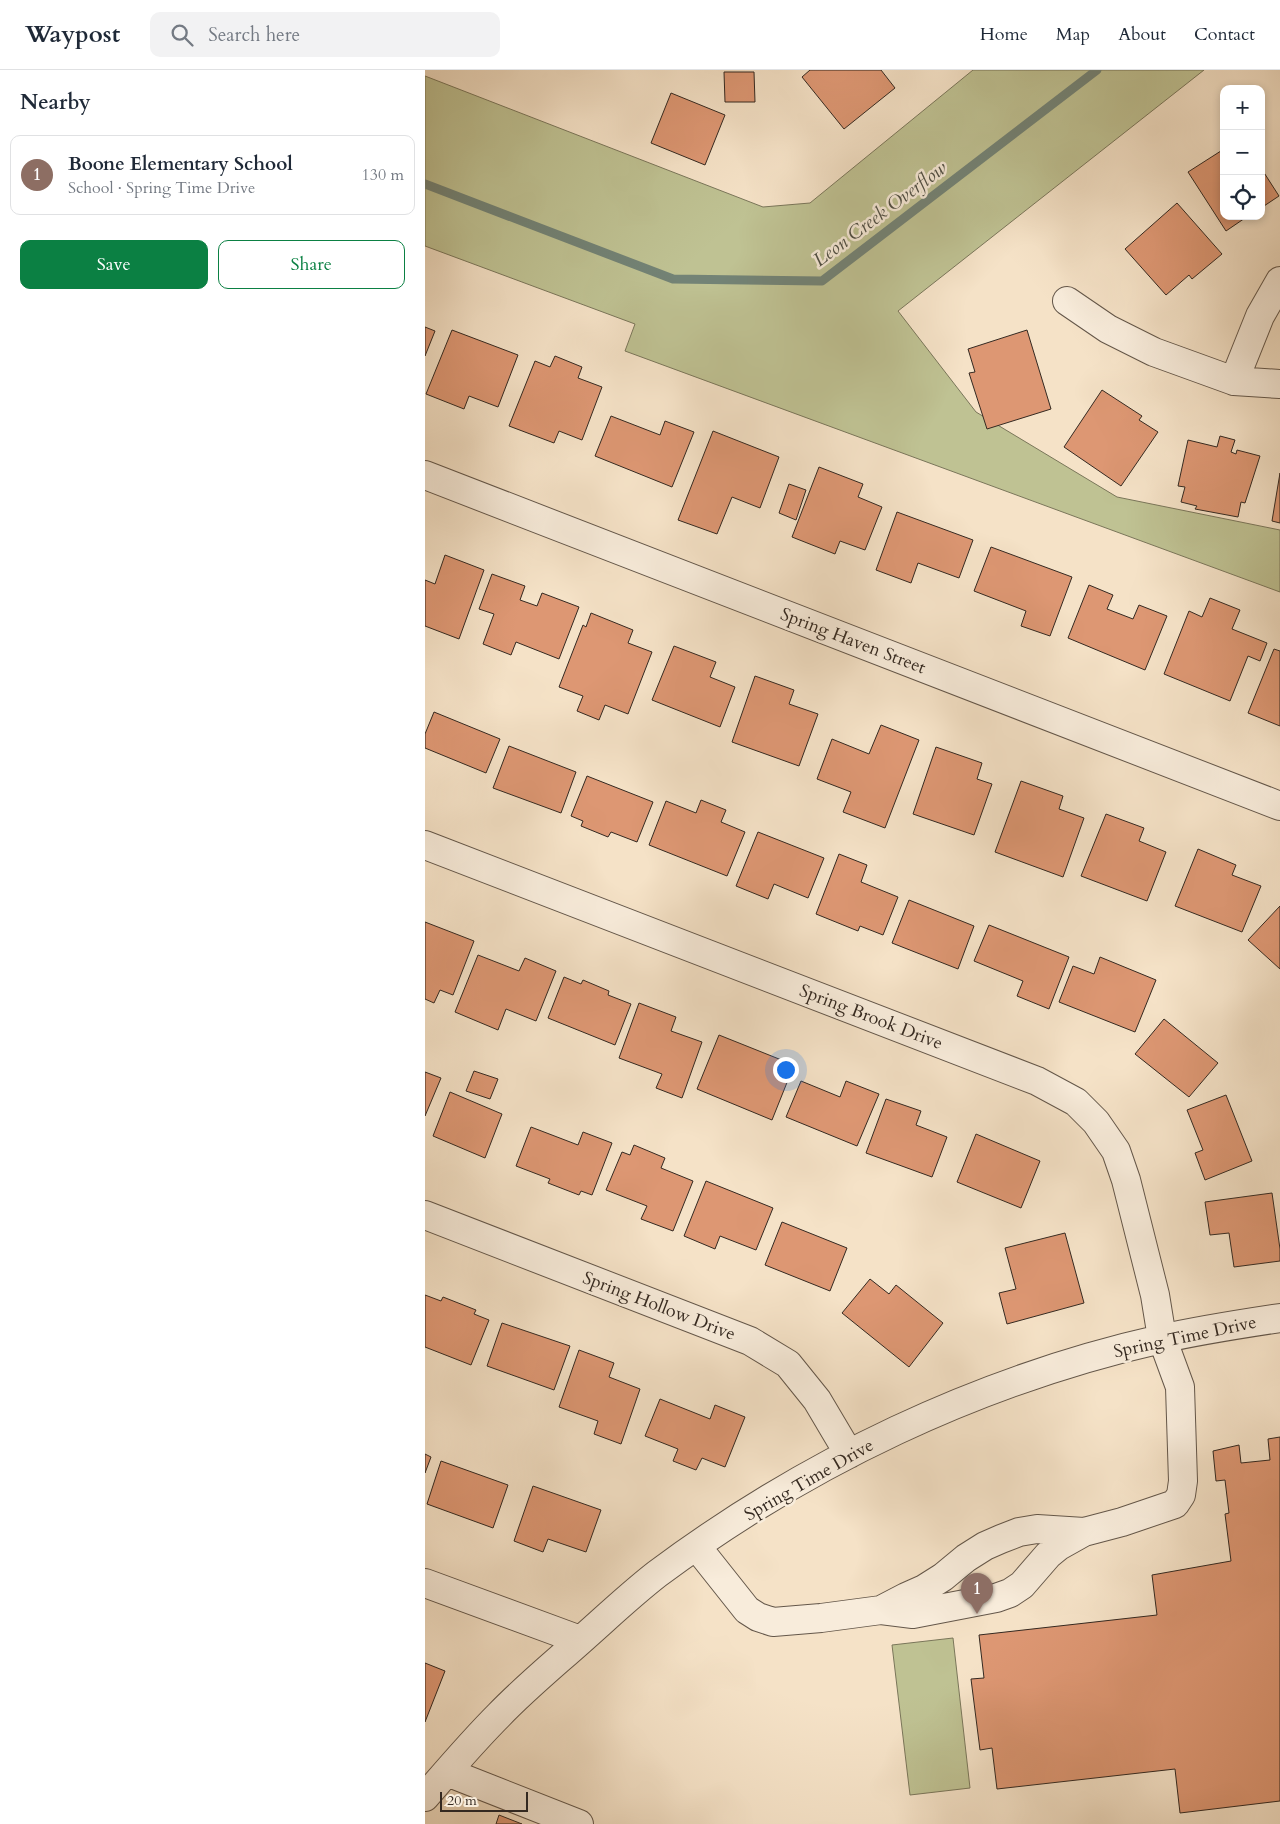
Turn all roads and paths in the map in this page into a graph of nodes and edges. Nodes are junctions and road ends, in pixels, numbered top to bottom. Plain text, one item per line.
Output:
1 (1280, 281) edge
2 (1067, 301) dead end
3 (1234, 381) junction
4 (1280, 384) edge
5 (425, 475) edge
6 (1280, 806) edge
7 (425, 844) edge
8 (425, 1215) edge
9 (1280, 1318) edge
10 (1163, 1338) junction
11 (849, 1454) junction
12 (1084, 1532) junction
13 (697, 1547) junction
14 (425, 1582) edge
15 (881, 1610) junction
16 (580, 1640) junction
17 (447, 1772) junction
18 (425, 1798) edge
19 (579, 1824) edge

1 - 3 street
2 - 3 street
3 - 4 street
5 - 6 street, Spring Haven Street
7 - 10 street, Spring Brook Drive
8 - 11 street, Spring Hollow Drive
9 - 10 street, Spring Time Drive
10 - 11 street, Spring Time Drive
10 - 12 street, Spring Brook Drive
11 - 13 street, Spring Time Drive
12 - 15 street
12 - 15 street
13 - 15 street
13 - 16 street, Spring Time Drive
14 - 16 street
16 - 17 street, Spring Time Drive
17 - 18 street, Spring Time Drive
17 - 19 street

